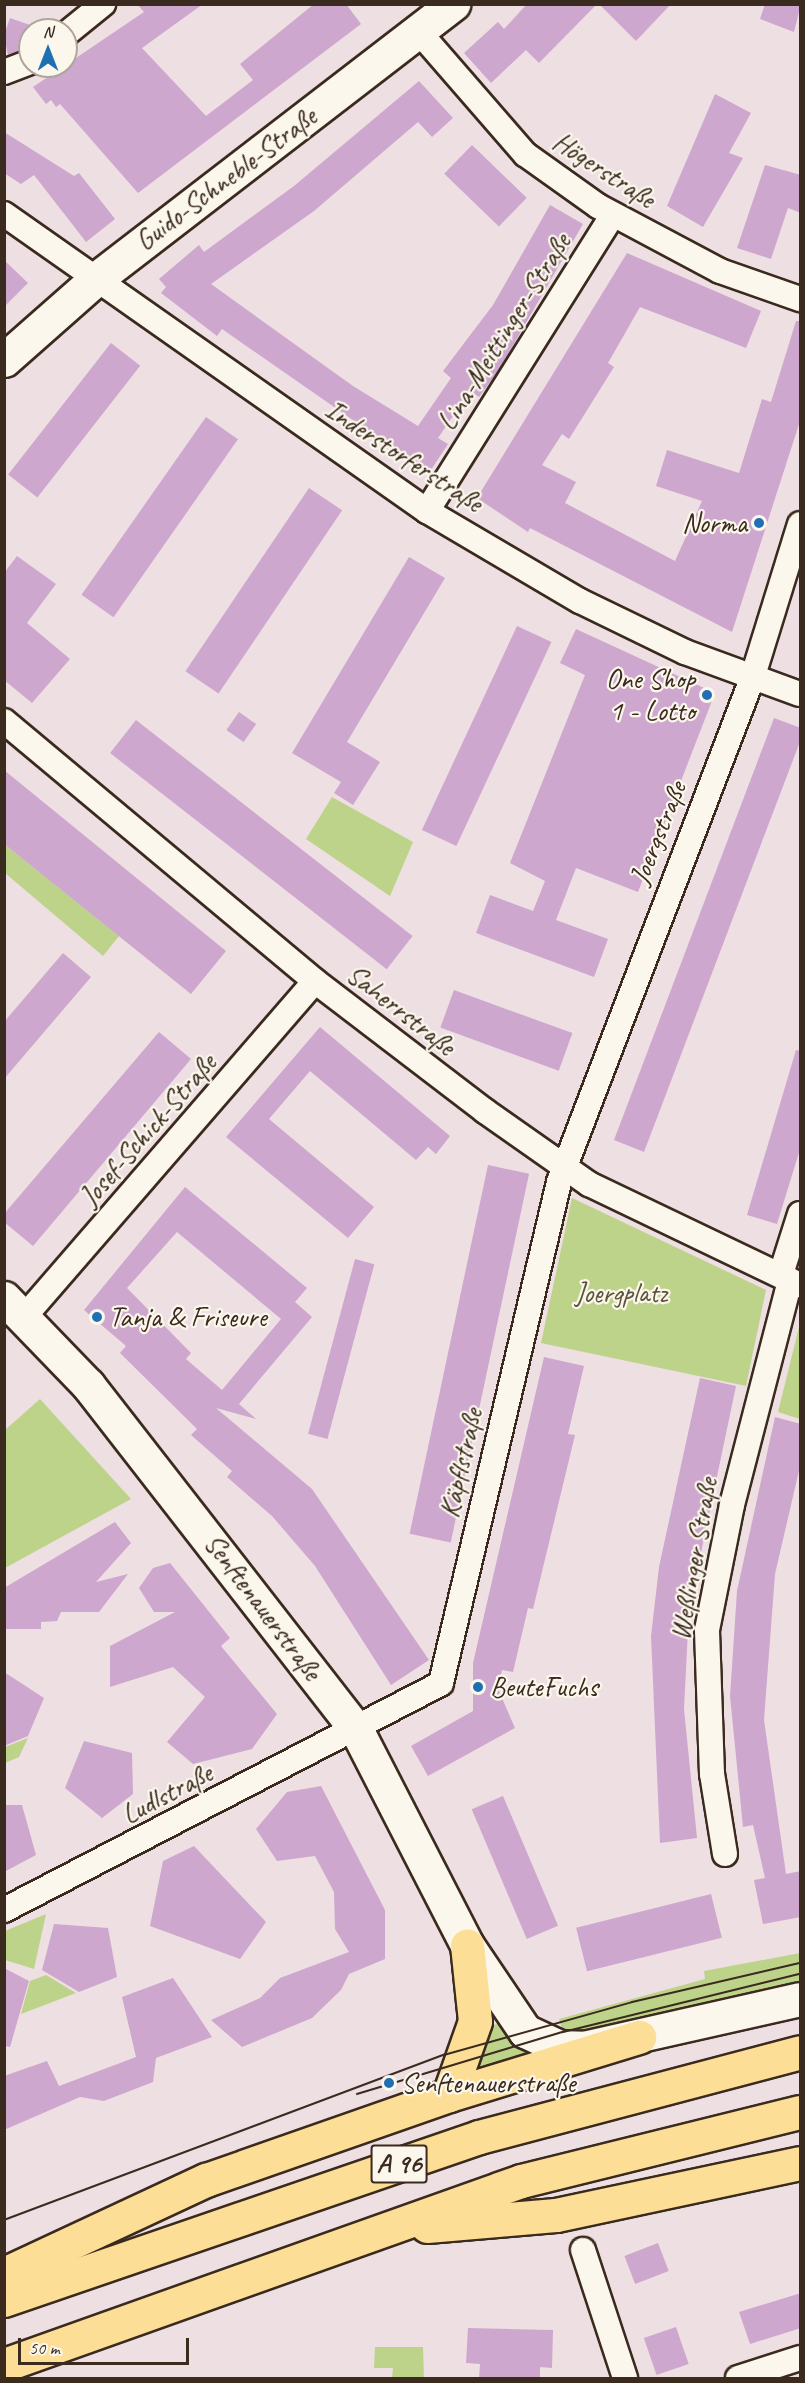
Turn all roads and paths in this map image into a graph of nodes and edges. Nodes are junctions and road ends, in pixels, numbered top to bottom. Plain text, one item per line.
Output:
1 (104, 4) edge
2 (453, 4) edge
3 (78, 25) edge
4 (419, 32) junction
5 (4, 214) edge
6 (612, 216) junction
7 (96, 279) junction
8 (801, 299) edge
9 (4, 360) edge
10 (427, 511) junction
11 (801, 524) edge
12 (752, 679) junction
13 (801, 694) edge
14 (4, 721) edge
15 (315, 981) junction
16 (565, 1163) junction
17 (801, 1214) edge
18 (790, 1280) edge
19 (14, 1307) edge
20 (356, 1729) junction
21 (725, 1854) dead end
22 (4, 1910) edge
23 (467, 1945) junction
24 (801, 1999) edge
25 (639, 2037) junction
26 (801, 2052) edge
27 (448, 2096) junction
28 (801, 2112) edge
29 (801, 2163) edge
30 (378, 2230) junction
31 (583, 2250) dead end
32 (4, 2274) edge
33 (4, 2300) edge
34 (801, 2358) edge
35 (4, 2365) edge
36 (624, 2379) edge
37 (738, 2379) edge

1 - 3 street
2 - 4 street, Guido-Schneble-Straße
4 - 6 street, Högerstraße
4 - 7 street, Guido-Schneble-Straße
5 - 7 street, Inderstorferstraße
6 - 8 street, Högerstraße
6 - 10 street, Lina-Meittinger-Straße
7 - 9 street, Guido-Schneble-Straße
7 - 10 street, Inderstorferstraße
10 - 12 street, Inderstorferstraße
11 - 12 street, Joergstraße
12 - 13 street, Inderstorferstraße
12 - 16 street, Joergstraße
14 - 15 street, Saherrstraße
15 - 16 street, Saherrstraße
15 - 19 street, Josef-Schick-Straße
16 - 18 street, Saherrstraße
16 - 20 street, Käpflstraße
17 - 18 street, Weßlinger Straße
18 - 21 street, Weßlinger Straße
19 - 20 street, Senftenauerstraße
20 - 22 street, Ludlstraße
20 - 23 street, Senftenauerstraße
23 - 25 street, Senftenauerstraße
23 - 27 highway
24 - 25 street, Senftenauerstraße
25 - 27 highway
26 - 33 highway, A 96
27 - 32 highway
28 - 30 highway, A 96
29 - 30 highway
30 - 35 highway, A 96
31 - 36 street
34 - 37 street

